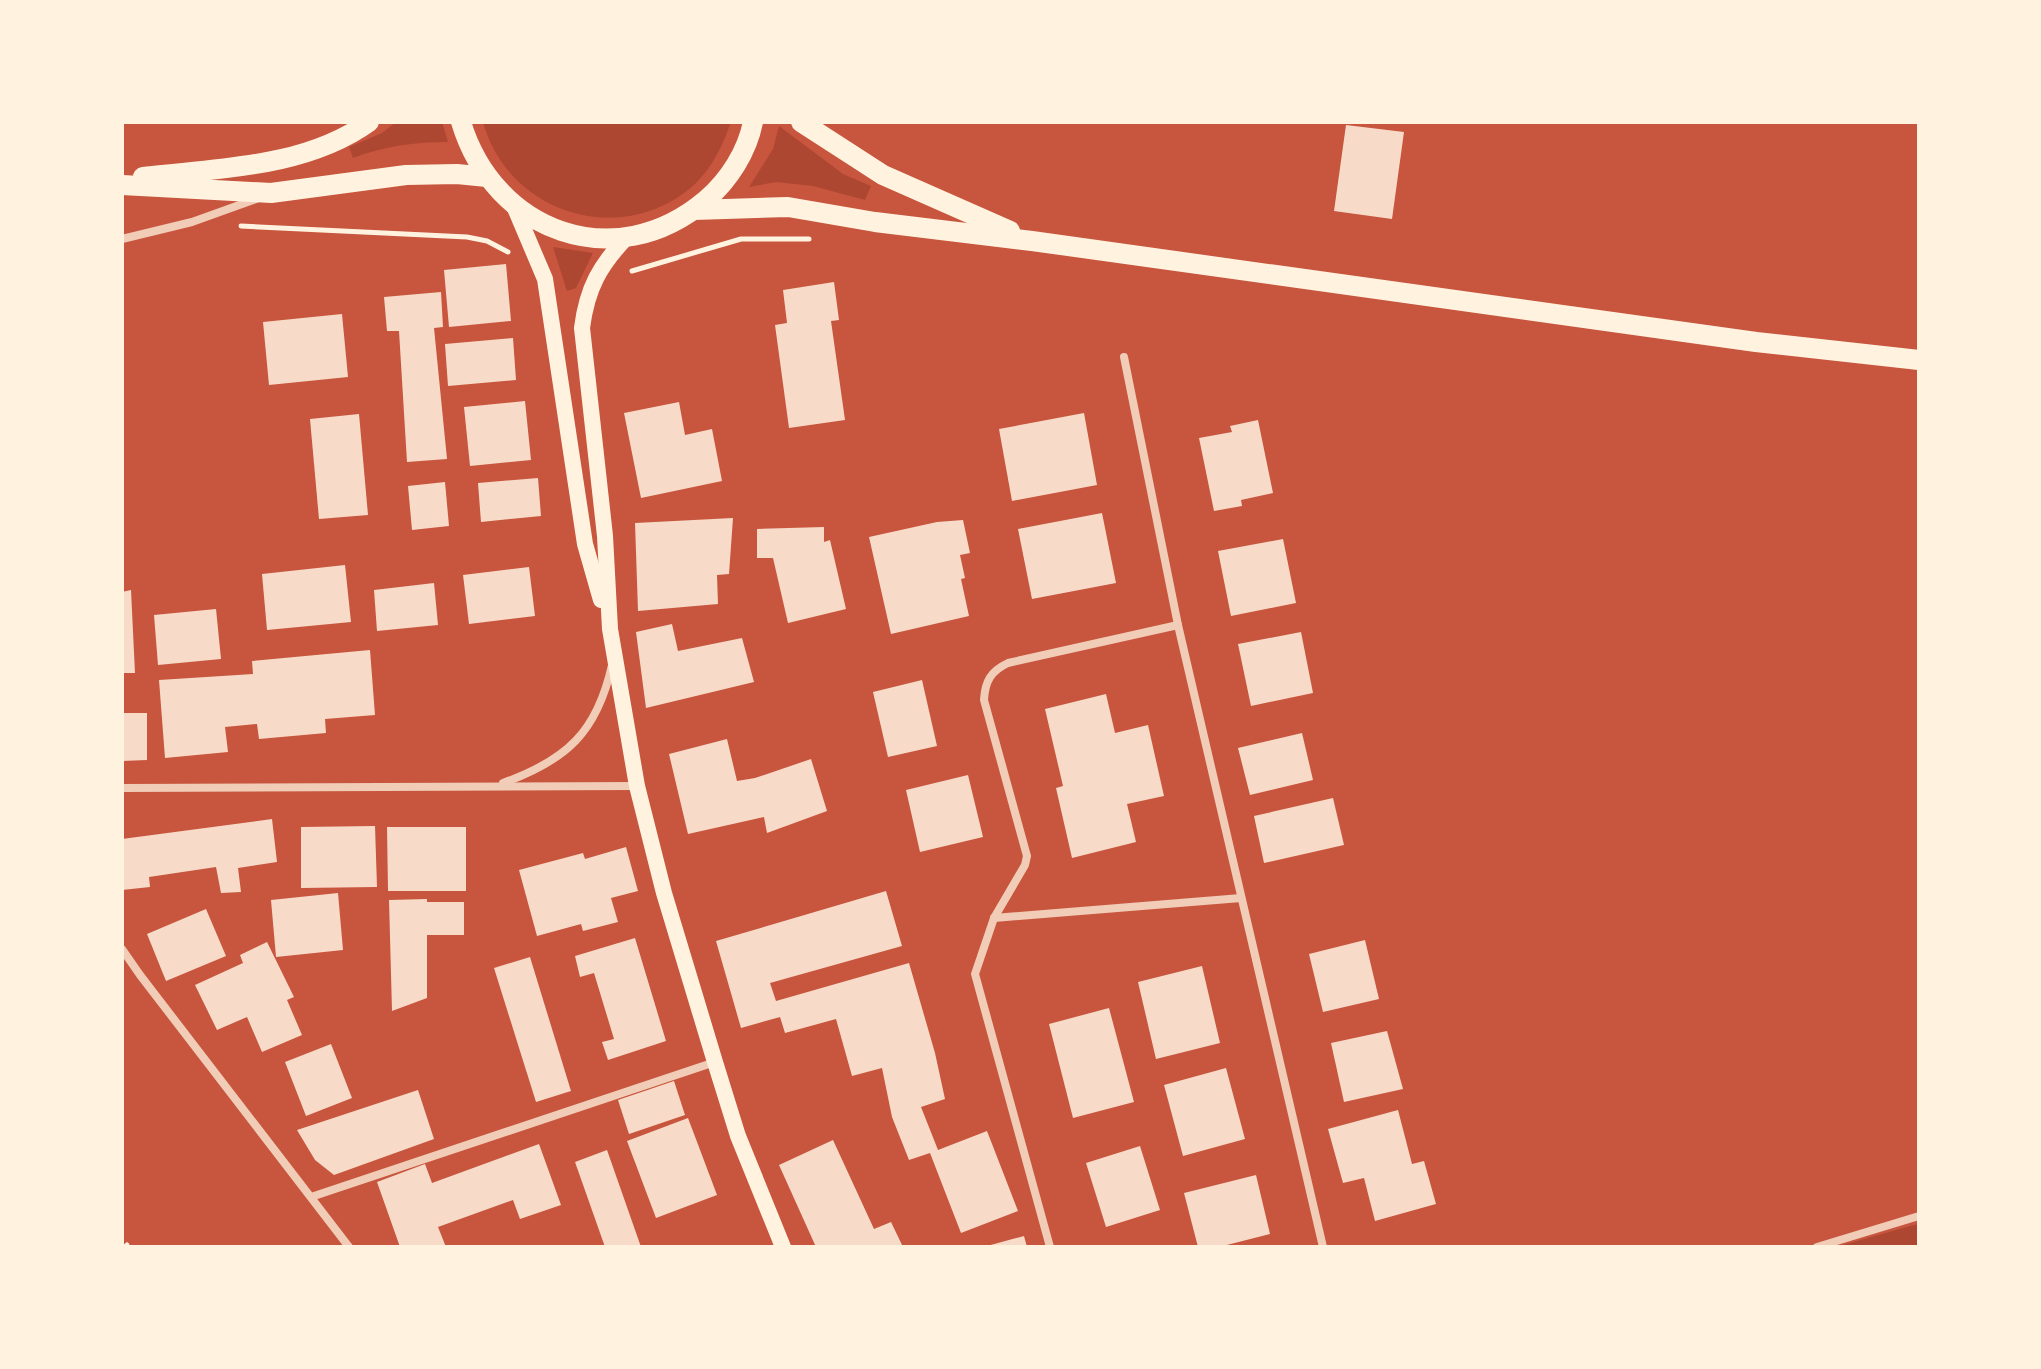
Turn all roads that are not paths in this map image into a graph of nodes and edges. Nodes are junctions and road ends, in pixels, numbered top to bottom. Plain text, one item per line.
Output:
1 (369, 122) edge
2 (461, 122) edge
3 (753, 122) edge
4 (801, 122) edge
5 (487, 177) junction
6 (122, 179) edge
7 (122, 185) edge
8 (271, 193) junction
9 (514, 206) junction
10 (694, 210) junction
11 (627, 237) junction
12 (122, 239) edge
13 (1032, 241) junction
14 (1124, 357) dead end
15 (1919, 360) edge
16 (1178, 625) junction
17 (610, 629) junction
18 (614, 656) junction
19 (495, 786) junction
20 (637, 786) junction
21 (122, 788) edge
22 (1241, 898) junction
23 (994, 918) junction
24 (122, 949) edge
25 (715, 1062) junction
26 (311, 1197) junction
27 (1919, 1216) edge
28 (349, 1247) edge
29 (783, 1247) edge
30 (1050, 1247) edge
31 (1323, 1247) edge
32 (1817, 1247) edge

1 - 6 main road
2 - 5 main road
3 - 10 main road
4 - 13 main road
5 - 8 main road
5 - 9 main road
7 - 8 main road
8 - 12 street
9 - 11 main road
9 - 17 main road
10 - 11 main road
10 - 13 main road
11 - 17 main road
13 - 15 main road
14 - 16 street
16 - 22 street
16 - 23 street
17 - 18 main road
18 - 19 street
18 - 20 main road
19 - 20 street
19 - 21 street
20 - 25 main road
22 - 23 street
22 - 31 street
23 - 30 street
24 - 26 street
25 - 26 street
25 - 29 main road
26 - 28 street
27 - 32 street

